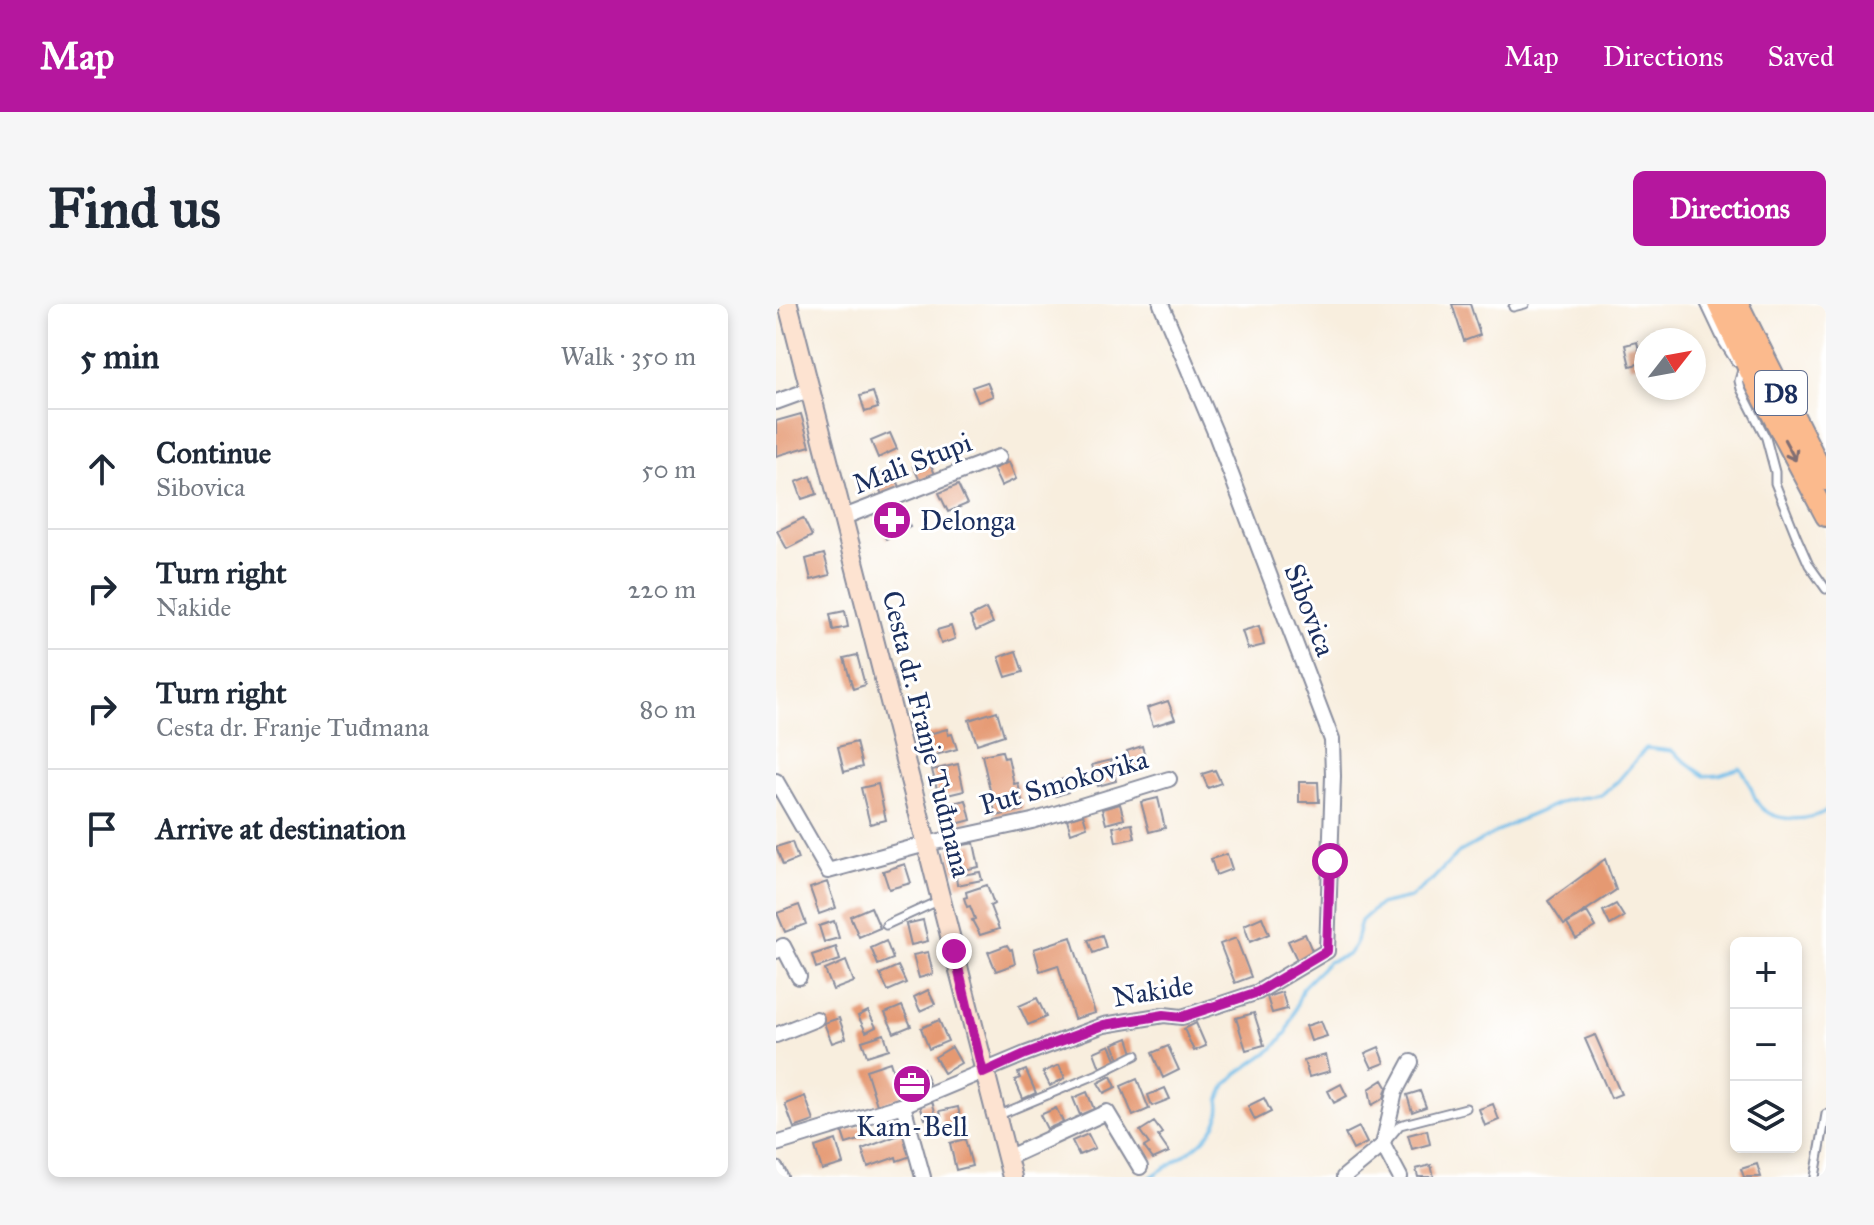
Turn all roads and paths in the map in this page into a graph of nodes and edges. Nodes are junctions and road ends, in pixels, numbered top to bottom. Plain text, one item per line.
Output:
1 (788, 304) edge
2 (1161, 304) edge
3 (1525, 304) edge
4 (1705, 304) edge
5 (1718, 304) edge
6 (1738, 304) edge
7 (1513, 307) dead end
8 (1742, 370) junction
9 (1764, 380) junction
10 (809, 390) junction
11 (1796, 397) dead end
12 (776, 402) edge
13 (1823, 452) dead end
14 (999, 457) dead end
15 (1826, 466) edge
16 (1826, 480) edge
17 (1826, 516) edge
18 (844, 517) junction
19 (1826, 589) edge
20 (1169, 779) dead end
21 (776, 781) edge
22 (926, 844) junction
23 (940, 900) junction
24 (886, 925) dead end
25 (776, 951) edge
26 (1327, 951) joint
27 (799, 977) dead end
28 (816, 1019) dead end
29 (776, 1035) edge
30 (1136, 1055) dead end
31 (1411, 1062) dead end
32 (983, 1073) junction
33 (903, 1105) junction
34 (1466, 1108) dead end
35 (1826, 1114) edge
36 (996, 1116) junction
37 (776, 1144) edge
38 (1383, 1145) junction
39 (1007, 1158) junction
40 (1140, 1167) dead end
41 (776, 1169) edge
42 (780, 1177) edge
43 (923, 1177) edge
44 (1012, 1177) edge
45 (1344, 1177) edge
46 (1400, 1177) edge
47 (1815, 1177) edge

1 - 10 main road, Cesta dr. Franje Tuđmana
2 - 26 street, Sibovica
3 - 7 lane
4 - 8 lane
5 - 9 main road, D8
6 - 9 main road, D8
8 - 9 lane
8 - 19 lane
9 - 11 lane
9 - 16 main road, D8
9 -> 17 main road, D8
10 - 12 street
10 - 18 main road, Cesta dr. Franje Tuđmana
13 - 15 lane
14 - 18 street, Mali Stupi
18 - 22 main road, Cesta dr. Franje Tuđmana
20 - 22 street, Put Smokovika
21 - 22 street, Put Smokovika
22 - 23 main road, Cesta dr. Franje Tuđmana
23 - 24 lane
23 - 32 main road, Cesta dr. Franje Tuđmana
25 - 27 street
26 - 32 street, Nakide
28 - 29 street
30 - 36 lane
31 - 38 street
32 - 33 street, Nakide
32 - 36 main road, Cesta dr. Franje Tuđmana
33 - 37 street, Nakide
33 - 43 street
34 - 38 lane
35 - 47 lane
36 - 39 main road, Cesta dr. Franje Tuđmana
38 - 45 street
38 - 46 street
39 - 40 street
39 - 44 main road, Cesta dr. Franje Tuđmana
41 - 42 street

